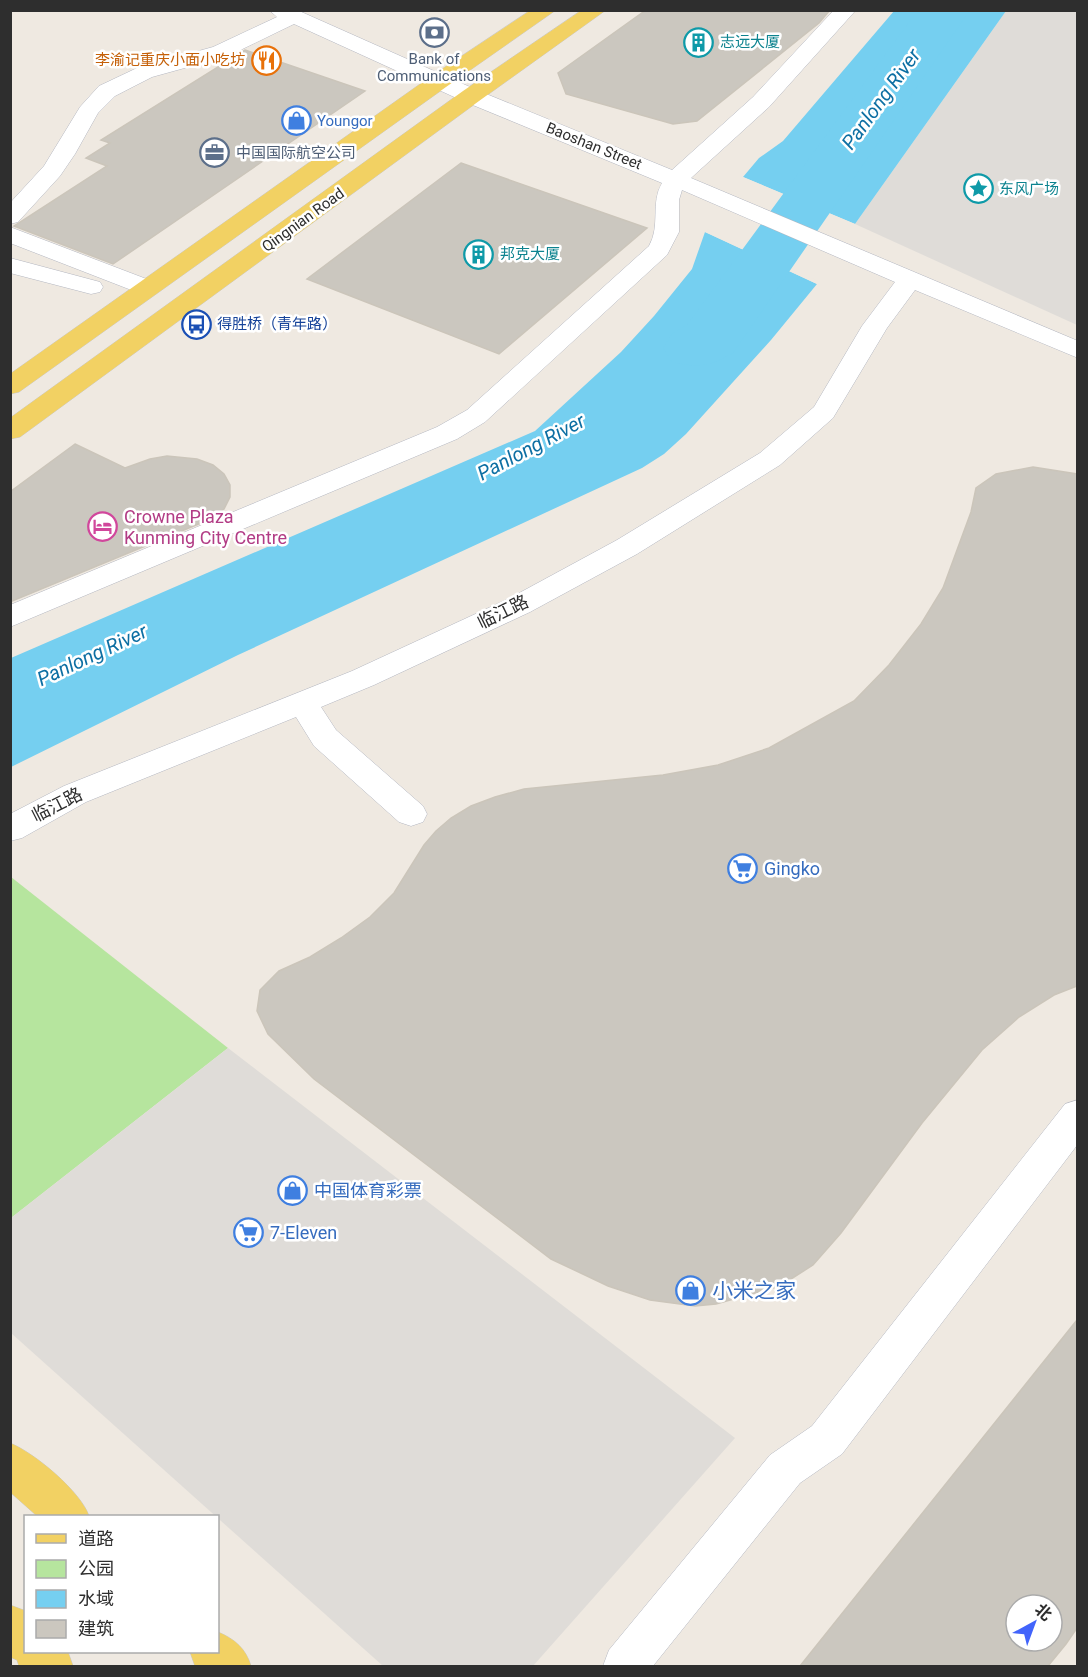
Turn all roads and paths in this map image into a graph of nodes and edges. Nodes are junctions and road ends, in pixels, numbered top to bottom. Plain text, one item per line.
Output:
1 (546, 10) edge
2 (596, 10) edge
3 (846, 10) edge
4 (286, 14) edge
5 (438, 82) junction
6 (471, 96) junction
7 (686, 183) junction
8 (10, 217) edge
9 (10, 234) edge
10 (10, 265) edge
11 (910, 279) junction
12 (139, 295) junction
13 (1077, 350) edge
14 (10, 386) edge
15 (10, 431) edge
16 (10, 617) edge
17 (303, 703) junction
18 (411, 814) dead end
19 (10, 829) edge
20 (1077, 1115) edge
21 (10, 1463) edge
22 (67, 1515) edge
23 (10, 1627) edge
24 (24, 1639) edge
25 (37, 1653) edge
26 (213, 1653) edge
27 (51, 1666) edge
28 (228, 1666) edge
29 (625, 1666) edge

1 - 5 main road, Qingnian Road
2 - 6 main road, Qingnian Road
3 - 7 street
4 - 5 street, Baoshan Street
4 - 8 street
5 - 6 street, Baoshan Street
5 - 12 main road, Qingnian Road
6 - 7 street, Baoshan Street
6 - 15 main road, Qingnian Road
7 - 11 street, Baoshan Street
7 - 16 street
9 - 12 street
10 - 12 street
11 - 13 street, Baoshan Street
11 - 17 street, 临江路
12 - 14 main road, Qingnian Road
17 - 18 street
17 - 19 street, 临江路
20 - 29 street
21 - 22 main road
23 - 24 main road
25 - 27 main road
26 - 28 main road

